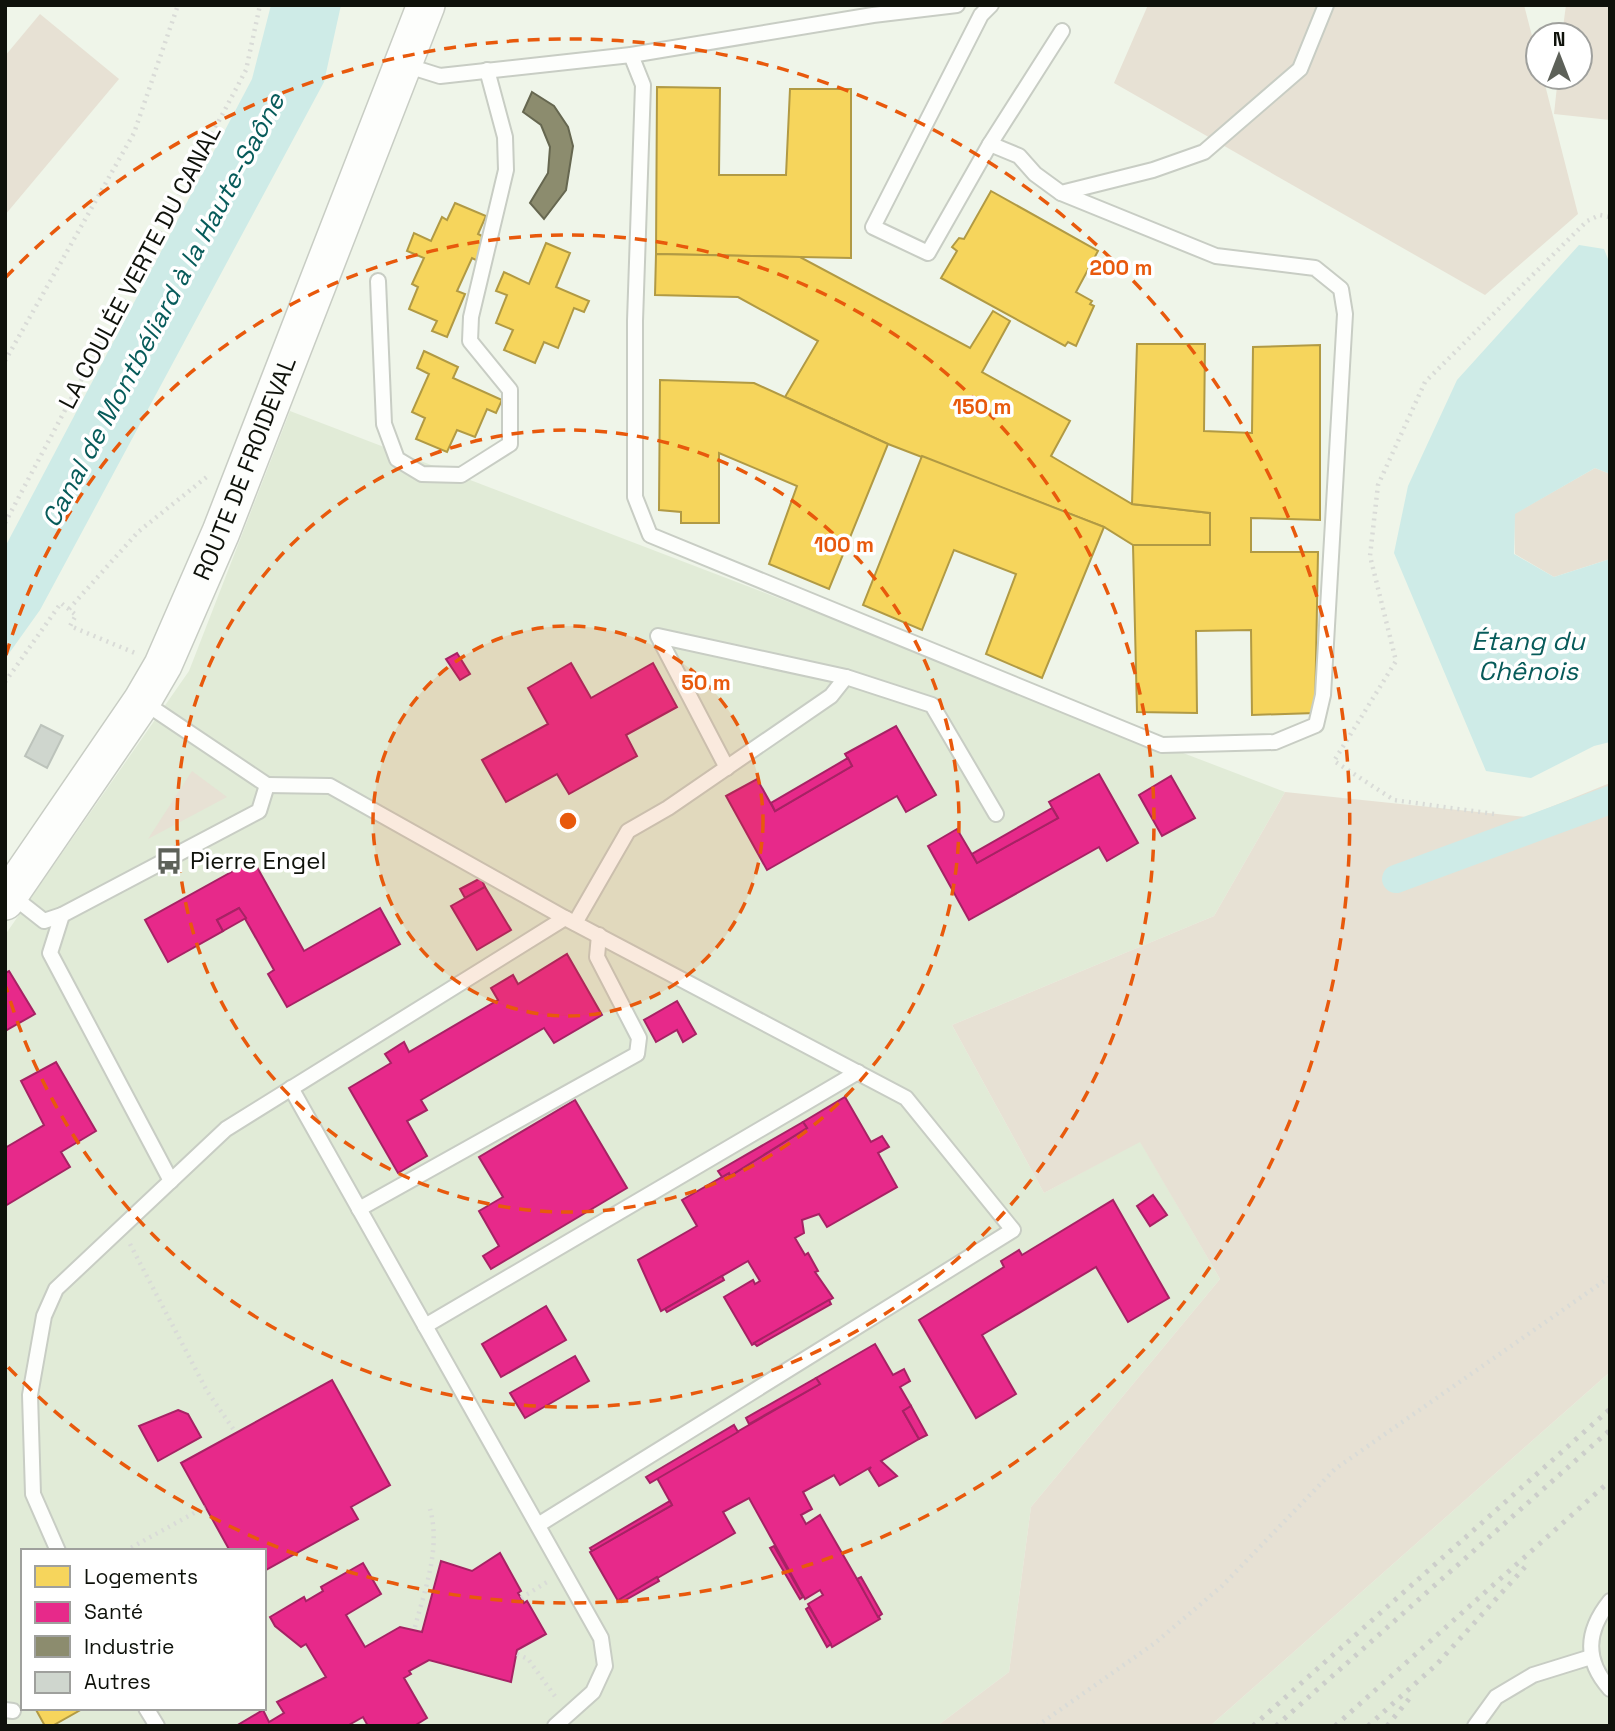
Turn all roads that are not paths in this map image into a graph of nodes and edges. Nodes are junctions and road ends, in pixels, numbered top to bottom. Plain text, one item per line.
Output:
1 (426, 5) edge
2 (959, 5) edge
3 (1326, 5) edge
4 (986, 10) edge
5 (1062, 31) dead end
6 (631, 55) junction
7 (403, 65) junction
8 (487, 70) junction
9 (990, 144) junction
10 (1061, 193) junction
11 (379, 281) dead end
12 (846, 677) junction
13 (142, 701) junction
14 (727, 768) junction
15 (267, 785) junction
16 (996, 814) dead end
17 (8, 898) edge
18 (62, 915) junction
19 (570, 920) junction
20 (599, 935) junction
21 (858, 1072) junction
22 (291, 1088) junction
23 (171, 1181) junction
24 (359, 1209) junction
25 (425, 1326) junction
26 (538, 1525) junction
27 (57, 1549) edge
28 (1610, 1601) edge
29 (1591, 1657) junction
30 (1610, 1689) edge
31 (147, 1710) edge
32 (157, 1726) edge
33 (555, 1726) edge
34 (1475, 1726) edge

1 - 7 street, ROUTE DE FROIDEVAL
2 - 4 lane
2 - 6 lane
3 - 10 lane
4 - 9 lane
5 - 9 lane
6 - 8 lane
6 - 10 lane
7 - 8 lane
7 - 13 street, ROUTE DE FROIDEVAL
8 - 11 lane
9 - 10 lane
12 - 14 lane
12 - 14 lane
12 - 16 lane
13 - 15 lane
13 - 17 street, ROUTE DE FROIDEVAL
14 - 19 lane
15 - 18 lane
15 - 19 lane
17 - 18 lane
18 - 23 lane
19 - 20 lane
19 - 22 lane
20 - 21 lane
20 - 24 lane
21 - 25 lane
21 - 26 lane
22 - 23 lane
22 - 24 lane
23 - 27 lane
24 - 25 lane
25 - 26 lane
26 - 33 lane
28 - 29 lane
29 - 30 lane
29 - 34 lane
31 - 32 lane

